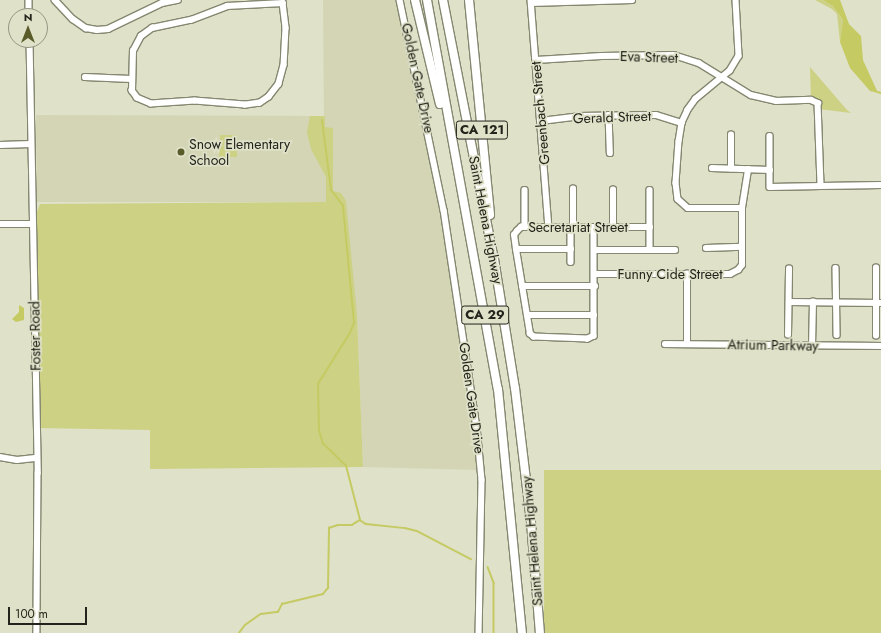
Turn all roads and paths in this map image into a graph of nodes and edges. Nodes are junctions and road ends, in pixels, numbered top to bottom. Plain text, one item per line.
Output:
1 (55, 0) edge
2 (178, 0) edge
3 (400, 0) edge
4 (415, 0) edge
5 (427, 0) edge
6 (443, 0) edge
7 (469, 0) edge
8 (632, 0) edge
9 (736, 0) edge
10 (283, 2) edge
11 (531, 2) edge
12 (30, 48) edge
13 (536, 60) junction
14 (84, 77) dead end
15 (723, 77) junction
16 (131, 80) junction
17 (609, 115) junction
18 (541, 121) junction
19 (682, 123) junction
20 (731, 135) dead end
21 (770, 136) dead end
22 (32, 144) junction
23 (0, 145) edge
24 (610, 153) dead end
25 (712, 168) dead end
26 (731, 169) junction
27 (748, 169) junction
28 (770, 170) junction
29 (881, 185) edge
30 (821, 186) junction
31 (525, 190) dead end
32 (573, 190) dead end
33 (613, 190) dead end
34 (650, 190) dead end
35 (742, 208) junction
36 (0, 224) edge
37 (32, 224) junction
38 (525, 226) junction
39 (550, 227) junction
40 (572, 227) junction
41 (594, 227) junction
42 (613, 227) junction
43 (650, 227) junction
44 (742, 247) junction
45 (706, 248) dead end
46 (516, 249) junction
47 (571, 249) junction
48 (595, 250) junction
49 (650, 250) junction
50 (675, 250) dead end
51 (473, 251) junction
52 (494, 259) junction
53 (571, 262) dead end
54 (836, 268) dead end
55 (876, 268) dead end
56 (789, 269) dead end
57 (595, 274) junction
58 (687, 274) junction
59 (522, 286) junction
60 (595, 286) junction
61 (789, 302) junction
62 (813, 302) junction
63 (837, 302) junction
64 (878, 303) edge
65 (527, 315) junction
66 (594, 315) junction
67 (788, 335) dead end
68 (837, 335) dead end
69 (876, 336) dead end
70 (665, 344) dead end
71 (687, 344) junction
72 (812, 346) junction
73 (881, 346) edge
74 (0, 457) edge
75 (37, 458) junction
76 (37, 633) edge
77 (479, 633) edge
78 (522, 633) edge
79 (540, 633) edge

1 - 2 street
3 - 77 street, Golden Gate Drive
4 - 51 highway
5 - 51 highway, Saint Helena Highway / CA 29
6 - 52 highway, Saint Helena Highway / CA 29
7 - 52 highway, CA 121
8 - 11 street
9 - 15 street
10 - 16 street
10 - 16 street
11 - 13 street, Greenbach Street
12 - 22 street, Foster Road
13 - 15 street, Eva Street
13 - 18 street, Greenbach Street
14 - 16 street
15 - 19 street
15 - 30 street, Eva Street
17 - 18 street, Gerald Street
17 - 19 street, Gerald Street
17 - 24 street
18 - 39 street, Greenbach Street
19 - 35 street
20 - 26 street
21 - 28 street
22 - 23 street
22 - 37 street, Foster Road
25 - 26 street
26 - 27 street
27 - 28 street
27 - 35 street, Funny Cide Street
28 - 30 street
29 - 30 street
31 - 38 street
32 - 40 street
33 - 42 street
34 - 43 street
35 - 44 street, Funny Cide Street
36 - 37 street
37 - 75 street, Foster Road
38 - 39 street, Secretariat Street
38 - 46 street, Secretariat Street
39 - 40 street, Secretariat Street
40 - 41 street, Secretariat Street
40 - 47 street
41 - 42 street, Secretariat Street
41 - 48 street
42 - 43 street, Secretariat Street
43 - 49 street
44 - 45 street
44 - 58 street, Funny Cide Street
46 - 47 street
46 - 59 street, Secretariat Street
47 - 53 street
48 - 49 street
48 - 57 street
49 - 50 street
51 - 78 highway, Saint Helena Highway / CA 29
52 - 79 highway, Saint Helena Highway / CA 29
54 - 63 street
55 - 64 street
56 - 61 street
57 - 58 street, Funny Cide Street
57 - 60 street
58 - 71 street
59 - 60 street
59 - 65 street, Secretariat Street
60 - 66 street
61 - 62 street
61 - 67 street
62 - 63 street
62 - 72 street
63 - 64 street
63 - 68 street
64 - 69 street
65 - 66 street
65 - 66 street, Secretariat Street
70 - 71 street, Atrium Parkway
71 - 72 street, Atrium Parkway
72 - 73 street, Atrium Parkway
74 - 75 street
75 - 76 street, Foster Road

